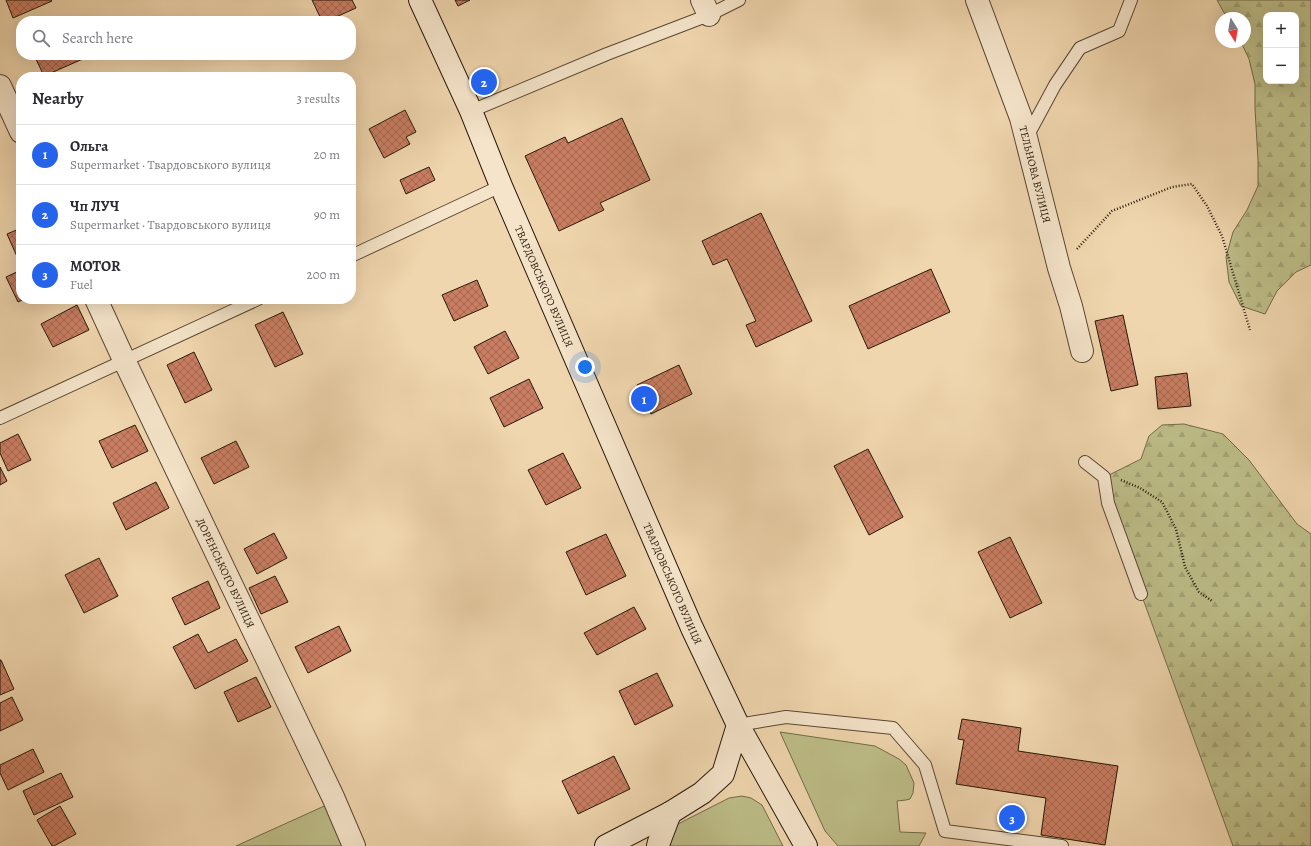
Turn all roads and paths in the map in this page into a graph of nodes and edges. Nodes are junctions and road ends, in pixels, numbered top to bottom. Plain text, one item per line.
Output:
1 (420, 0) edge
2 (739, 0) edge
3 (977, 0) edge
4 (1131, 0) edge
5 (705, 7) edge
6 (0, 86) edge
7 (471, 111) junction
8 (16, 121) edge
9 (1026, 138) junction
10 (501, 186) junction
11 (356, 254) edge
12 (1059, 268) junction
13 (98, 304) edge
14 (247, 304) edge
15 (1250, 330) dead end
16 (1082, 351) dead end
17 (125, 362) junction
18 (0, 418) edge
19 (1085, 462) dead end
20 (1115, 478) dead end
21 (1141, 594) dead end
22 (1212, 601) dead end
23 (738, 725) junction
24 (670, 813) junction
25 (354, 846) edge
26 (606, 846) edge
27 (658, 846) edge
28 (806, 846) edge
29 (1062, 846) edge

1 - 7 main road, ТВАРДОВСЬКОГО ВУЛИЦЯ
2 - 5 lane
3 - 9 main road, ТЕЛЬНОВА ВУЛИЦЯ
4 - 9 lane
5 - 7 lane
6 - 8 main road
7 - 10 main road, ТВАРДОВСЬКОГО ВУЛИЦЯ
9 - 12 main road, ТЕЛЬНОВА ВУЛИЦЯ
10 - 11 lane
10 - 23 main road, ТВАРДОВСЬКОГО ВУЛИЦЯ
12 - 15 path
12 - 16 main road, ТЕЛЬНОВА ВУЛИЦЯ
13 - 17 main road, ДОРЕНСЬКОГО ВУЛИЦЯ
14 - 17 lane
17 - 18 lane
17 - 25 main road, ДОРЕНСЬКОГО ВУЛИЦЯ
19 - 21 lane
20 - 22 path
23 - 24 main road
23 - 28 main road, ТВАРДОВСЬКОГО ВУЛИЦЯ
23 - 29 lane
24 - 26 main road
24 - 27 main road

